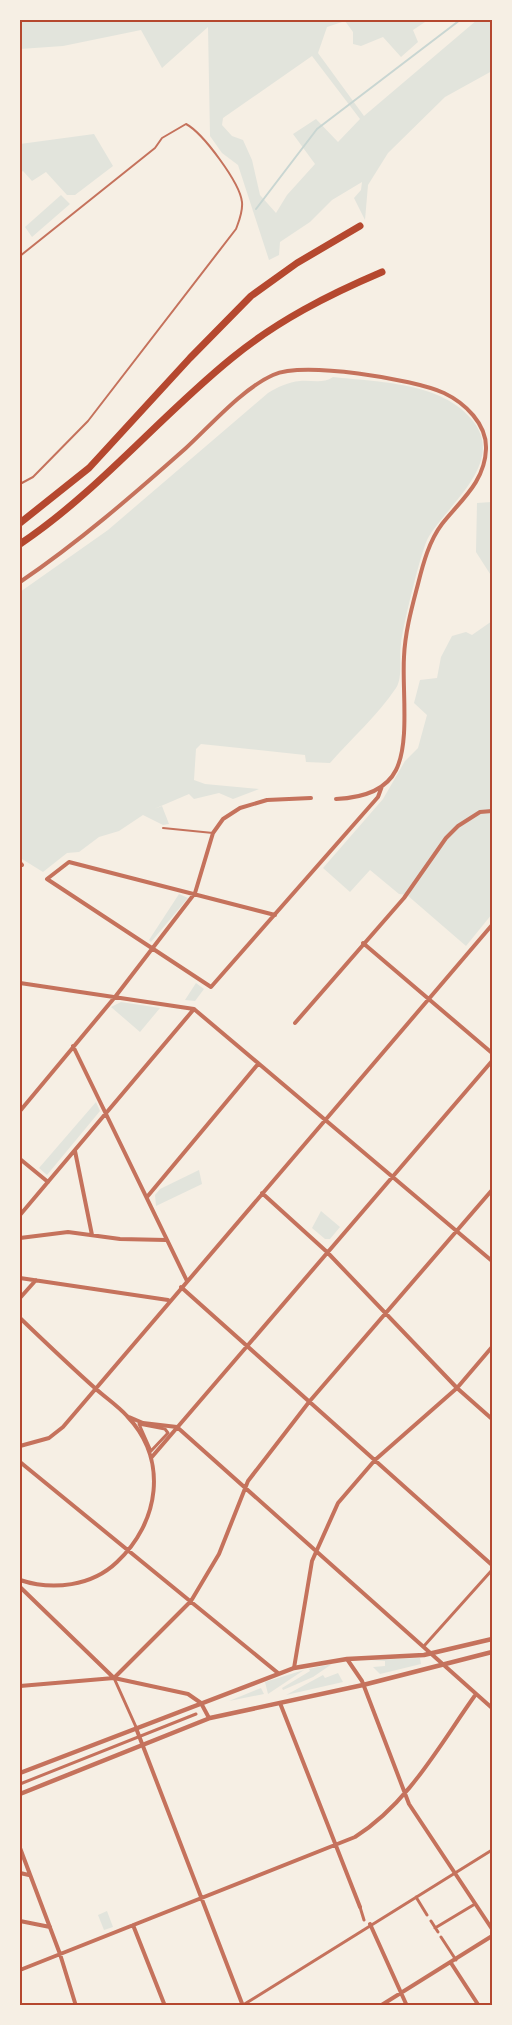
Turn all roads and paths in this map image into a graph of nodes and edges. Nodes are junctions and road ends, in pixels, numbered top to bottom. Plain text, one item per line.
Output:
1 (360, 226) dead end
2 (20, 256) edge
3 (382, 272) dead end
4 (20, 484) edge
5 (20, 523) edge
6 (20, 543) edge
7 (20, 582) edge
8 (382, 786) junction
9 (311, 798) dead end
10 (336, 799) dead end
11 (492, 811) edge
12 (163, 828) dead end
13 (213, 833) junction
14 (195, 893) junction
15 (274, 915) junction
16 (492, 925) edge
17 (363, 943) junction
18 (153, 949) junction
19 (20, 983) edge
20 (115, 997) junction
21 (430, 999) junction
22 (194, 1009) junction
23 (295, 1023) dead end
24 (73, 1046) junction
25 (492, 1053) edge
26 (492, 1061) edge
27 (258, 1064) junction
28 (20, 1111) edge
29 (106, 1113) junction
30 (325, 1120) junction
31 (75, 1150) junction
32 (20, 1159) edge
33 (392, 1176) junction
34 (48, 1182) junction
35 (492, 1190) edge
36 (262, 1193) junction
37 (147, 1197) junction
38 (20, 1215) edge
39 (457, 1231) junction
40 (92, 1235) junction
41 (20, 1238) edge
42 (166, 1239) junction
43 (327, 1252) junction
44 (492, 1261) edge
45 (20, 1278) edge
46 (36, 1280) junction
47 (187, 1281) junction
48 (181, 1287) junction
49 (20, 1298) edge
50 (169, 1300) junction
51 (387, 1313) junction
52 (20, 1318) edge
53 (246, 1346) junction
54 (492, 1347) edge
55 (96, 1388) junction
56 (457, 1388) junction
57 (309, 1402) junction
58 (492, 1413) edge
59 (487, 1414) junction
60 (129, 1417) junction
61 (492, 1419) edge
62 (139, 1424) joint
63 (177, 1427) junction
64 (20, 1446) edge
65 (151, 1458) junction
66 (375, 1460) junction
67 (20, 1462) edge
68 (244, 1486) junction
69 (129, 1551) junction
70 (315, 1551) junction
71 (492, 1565) edge
72 (492, 1570) edge
73 (20, 1580) edge
74 (20, 1587) edge
75 (191, 1601) junction
76 (492, 1639) edge
77 (424, 1646) junction
78 (492, 1652) edge
79 (432, 1653) junction
80 (347, 1659) junction
81 (442, 1663) junction
82 (294, 1668) junction
83 (278, 1673) junction
84 (114, 1678) junction
85 (363, 1685) junction
86 (20, 1686) edge
87 (476, 1694) junction
88 (201, 1702) junction
89 (280, 1703) junction
90 (492, 1708) edge
91 (196, 1714) dead end
92 (209, 1718) junction
93 (135, 1727) junction
94 (139, 1736) junction
95 (142, 1745) junction
96 (20, 1773) edge
97 (20, 1784) edge
98 (20, 1794) edge
99 (405, 1794) junction
100 (335, 1845) junction
101 (20, 1848) edge
102 (492, 1850) edge
103 (20, 1873) edge
104 (455, 1874) junction
105 (30, 1876) junction
106 (416, 1897) junction
107 (201, 1898) junction
108 (476, 1903) junction
109 (360, 1907) joint
110 (427, 1915) dead end
111 (364, 1920) dead end
112 (20, 1921) edge
113 (431, 1922) dead end
114 (370, 1924) junction
115 (133, 1925) junction
116 (50, 1927) junction
117 (492, 1929) edge
118 (492, 1936) edge
119 (441, 1937) dead end
120 (60, 1954) junction
121 (456, 1960) junction
122 (451, 1963) junction
123 (20, 1970) edge
124 (400, 1993) junction
125 (76, 2006) edge
126 (165, 2006) edge
127 (243, 2006) edge
128 (380, 2006) edge
129 (407, 2006) edge
130 (479, 2006) edge

1 - 5 highway
2 - 4 lane
3 - 6 highway
7 - 8 street
8 - 10 street
8 - 15 street
9 - 13 street
11 - 17 street
12 - 13 lane
13 - 14 street
14 - 15 street
14 - 18 street
14 - 18 street
15 - 18 street
16 - 21 street
17 - 21 street
17 - 23 street
18 - 20 street
19 - 20 street
20 - 22 street
20 - 24 street
21 - 25 street
21 - 30 street
22 - 27 street
22 - 29 street
24 - 28 street
24 - 29 street
26 - 33 street
27 - 30 street
27 - 37 street
29 - 31 street
29 - 37 street
30 - 33 street
30 - 36 street
31 - 34 street
31 - 40 street
32 - 34 street
33 - 39 street
33 - 43 street
34 - 38 street
35 - 39 street
36 - 43 street
36 - 47 street
37 - 42 street
39 - 44 street
39 - 51 street
40 - 41 street
40 - 42 street
42 - 47 street
43 - 51 street
43 - 53 street
45 - 46 street
46 - 49 street
46 - 50 street
47 - 48 street
48 - 50 street
48 - 53 street
50 - 55 street
51 - 56 street
51 - 57 street
52 - 55 street
53 - 57 street
53 - 63 street
54 - 56 street
55 - 60 street
55 - 64 street
56 - 59 street
56 - 66 street
57 - 66 street
57 - 68 street
58 - 59 street
59 - 61 street
60 - 63 street
60 - 65 street
62 - 62 street
63 - 65 street
63 - 68 street
65 - 69 street
66 - 70 street
66 - 71 street
67 - 69 street
68 - 70 street
68 - 75 street
69 - 73 street
69 - 75 street
70 - 77 street
70 - 82 street
72 - 77 street
74 - 84 street
75 - 83 street
75 - 84 street
76 - 79 street
77 - 79 street
78 - 81 street
79 - 80 street
79 - 81 street
80 - 82 street
80 - 85 street
81 - 85 street
81 - 87 street
82 - 83 street
83 - 88 street
84 - 86 street
84 - 88 street
84 - 93 street
85 - 89 street
85 - 99 street
87 - 90 street
87 - 99 street
88 - 92 street
88 - 93 street
89 - 92 street
89 - 100 street
91 - 94 street
92 - 95 street
93 - 94 street
93 - 96 street
94 - 95 street
94 - 97 street
95 - 98 street
95 - 107 street
99 - 100 street
99 - 104 street
100 - 107 street
100 - 109 street
101 - 105 street
102 - 104 street
103 - 105 street
104 - 106 street
104 - 108 street
105 - 116 street
106 - 110 street
106 - 114 street
107 - 115 street
107 - 127 street
108 - 113 street
108 - 117 street
109 - 111 street
112 - 116 street
114 - 124 street
114 - 127 street
115 - 120 street
115 - 126 street
116 - 120 street
118 - 121 street
119 - 121 street
120 - 123 street
120 - 125 street
121 - 122 street
122 - 124 street
122 - 130 street
124 - 128 street
124 - 129 street

